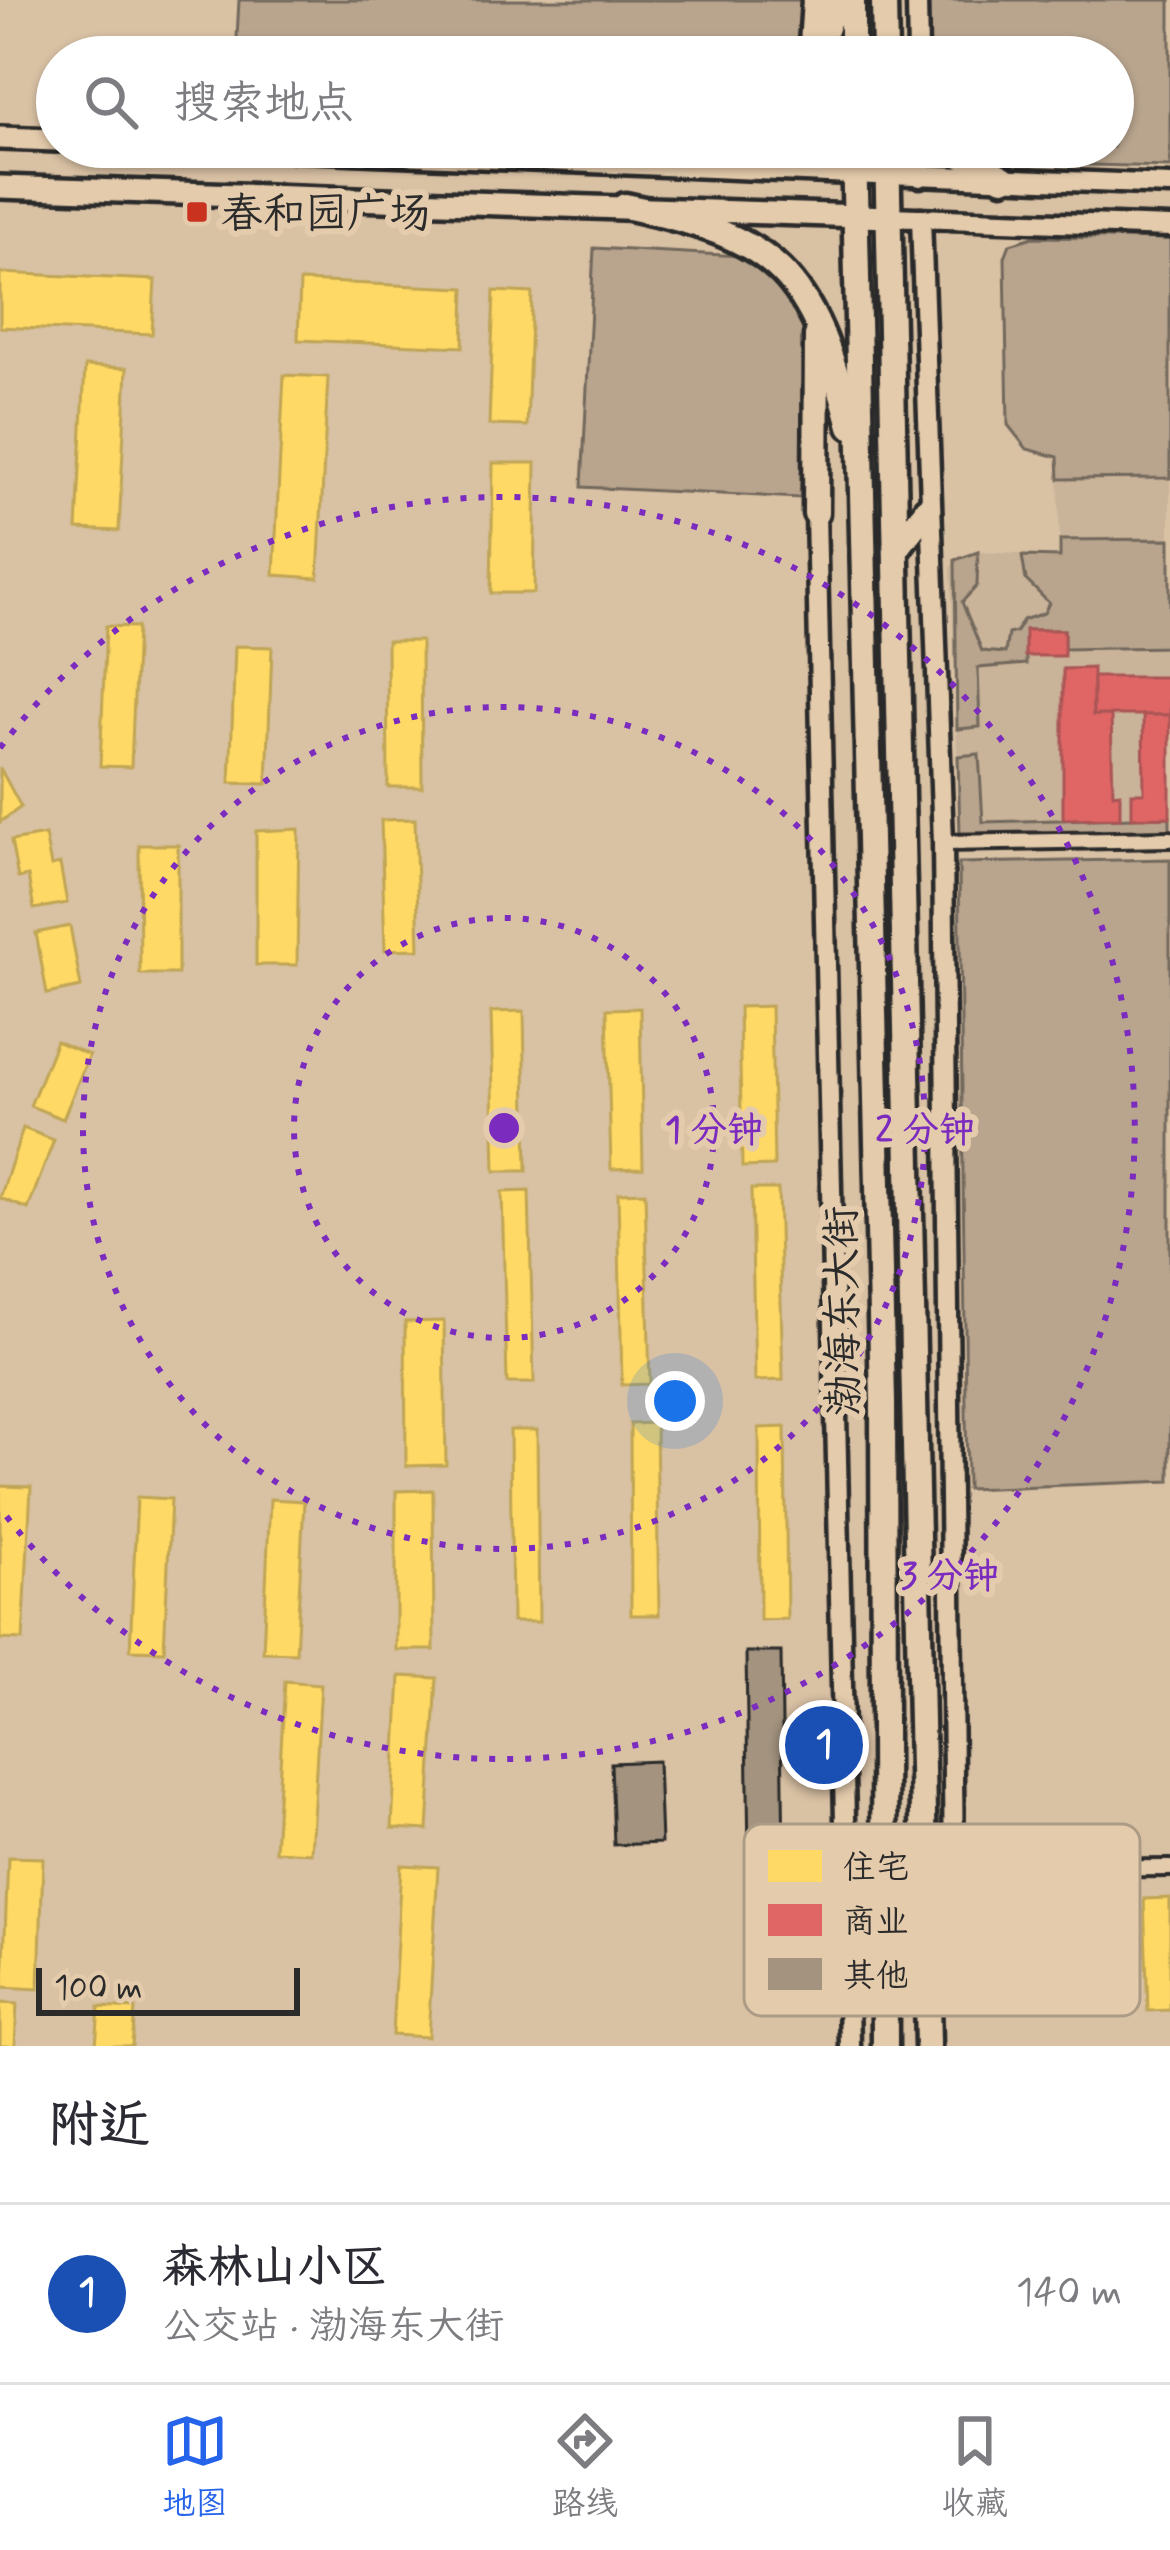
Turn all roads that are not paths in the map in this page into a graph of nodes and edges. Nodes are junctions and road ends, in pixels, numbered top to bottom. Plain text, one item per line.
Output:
1 (815, 0) edge
2 (836, 0) edge
3 (851, 0) edge
4 (884, 0) edge
5 (917, 0) edge
6 (814, 36) edge
7 (821, 36) edge
8 (852, 36) edge
9 (885, 36) edge
10 (918, 36) edge
11 (0, 138) edge
12 (36, 139) edge
13 (854, 168) edge
14 (874, 168) edge
15 (888, 168) edge
16 (920, 168) edge
17 (978, 168) edge
18 (888, 174) junction
19 (920, 177) junction
20 (997, 180) junction
21 (1170, 185) edge
22 (0, 187) edge
23 (625, 206) junction
24 (855, 215) junction
25 (889, 217) junction
26 (921, 218) junction
27 (1001, 221) junction
28 (1170, 227) edge
29 (817, 322) junction
30 (861, 467) junction
31 (927, 509) junction
32 (817, 513) joint
33 (896, 550) junction
34 (1170, 839) edge
35 (943, 843) junction
36 (845, 1824) edge
37 (884, 1824) edge
38 (924, 1824) edge
39 (954, 1824) edge
40 (1140, 1868) edge
41 (1170, 1868) edge
42 (849, 2016) edge
43 (885, 2016) edge
44 (927, 2016) edge
45 (850, 2046) edge
46 (885, 2046) edge
47 (928, 2046) edge

1 - 6 highway
2 - 7 highway
3 - 8 highway
4 - 9 highway
5 - 10 street
11 - 12 main road
13 - 24 highway, 渤海东大街
14 - 18 main road
15 - 18 highway, 渤海东大街
16 - 19 street
17 - 20 highway
18 - 19 street
18 - 25 highway, 渤海东大街
19 - 20 street
20 - 21 street
20 - 27 street
22 - 23 main road
23 - 24 main road
23 - 29 highway
24 - 25 main road
24 - 30 highway, 渤海东大街
25 - 26 street
25 - 33 highway, 渤海东大街
26 - 27 street
26 - 31 street
27 - 28 street
29 - 30 highway
29 - 32 highway
30 - 37 highway, 渤海东大街
31 - 33 highway
31 - 35 street
32 - 36 street, 渤海东大街
33 - 38 highway, 渤海东大街
34 - 35 street
35 - 39 street
40 - 41 street
42 - 45 street, 渤海东大街
43 - 46 highway, 渤海东大街
44 - 47 highway, 渤海东大街

